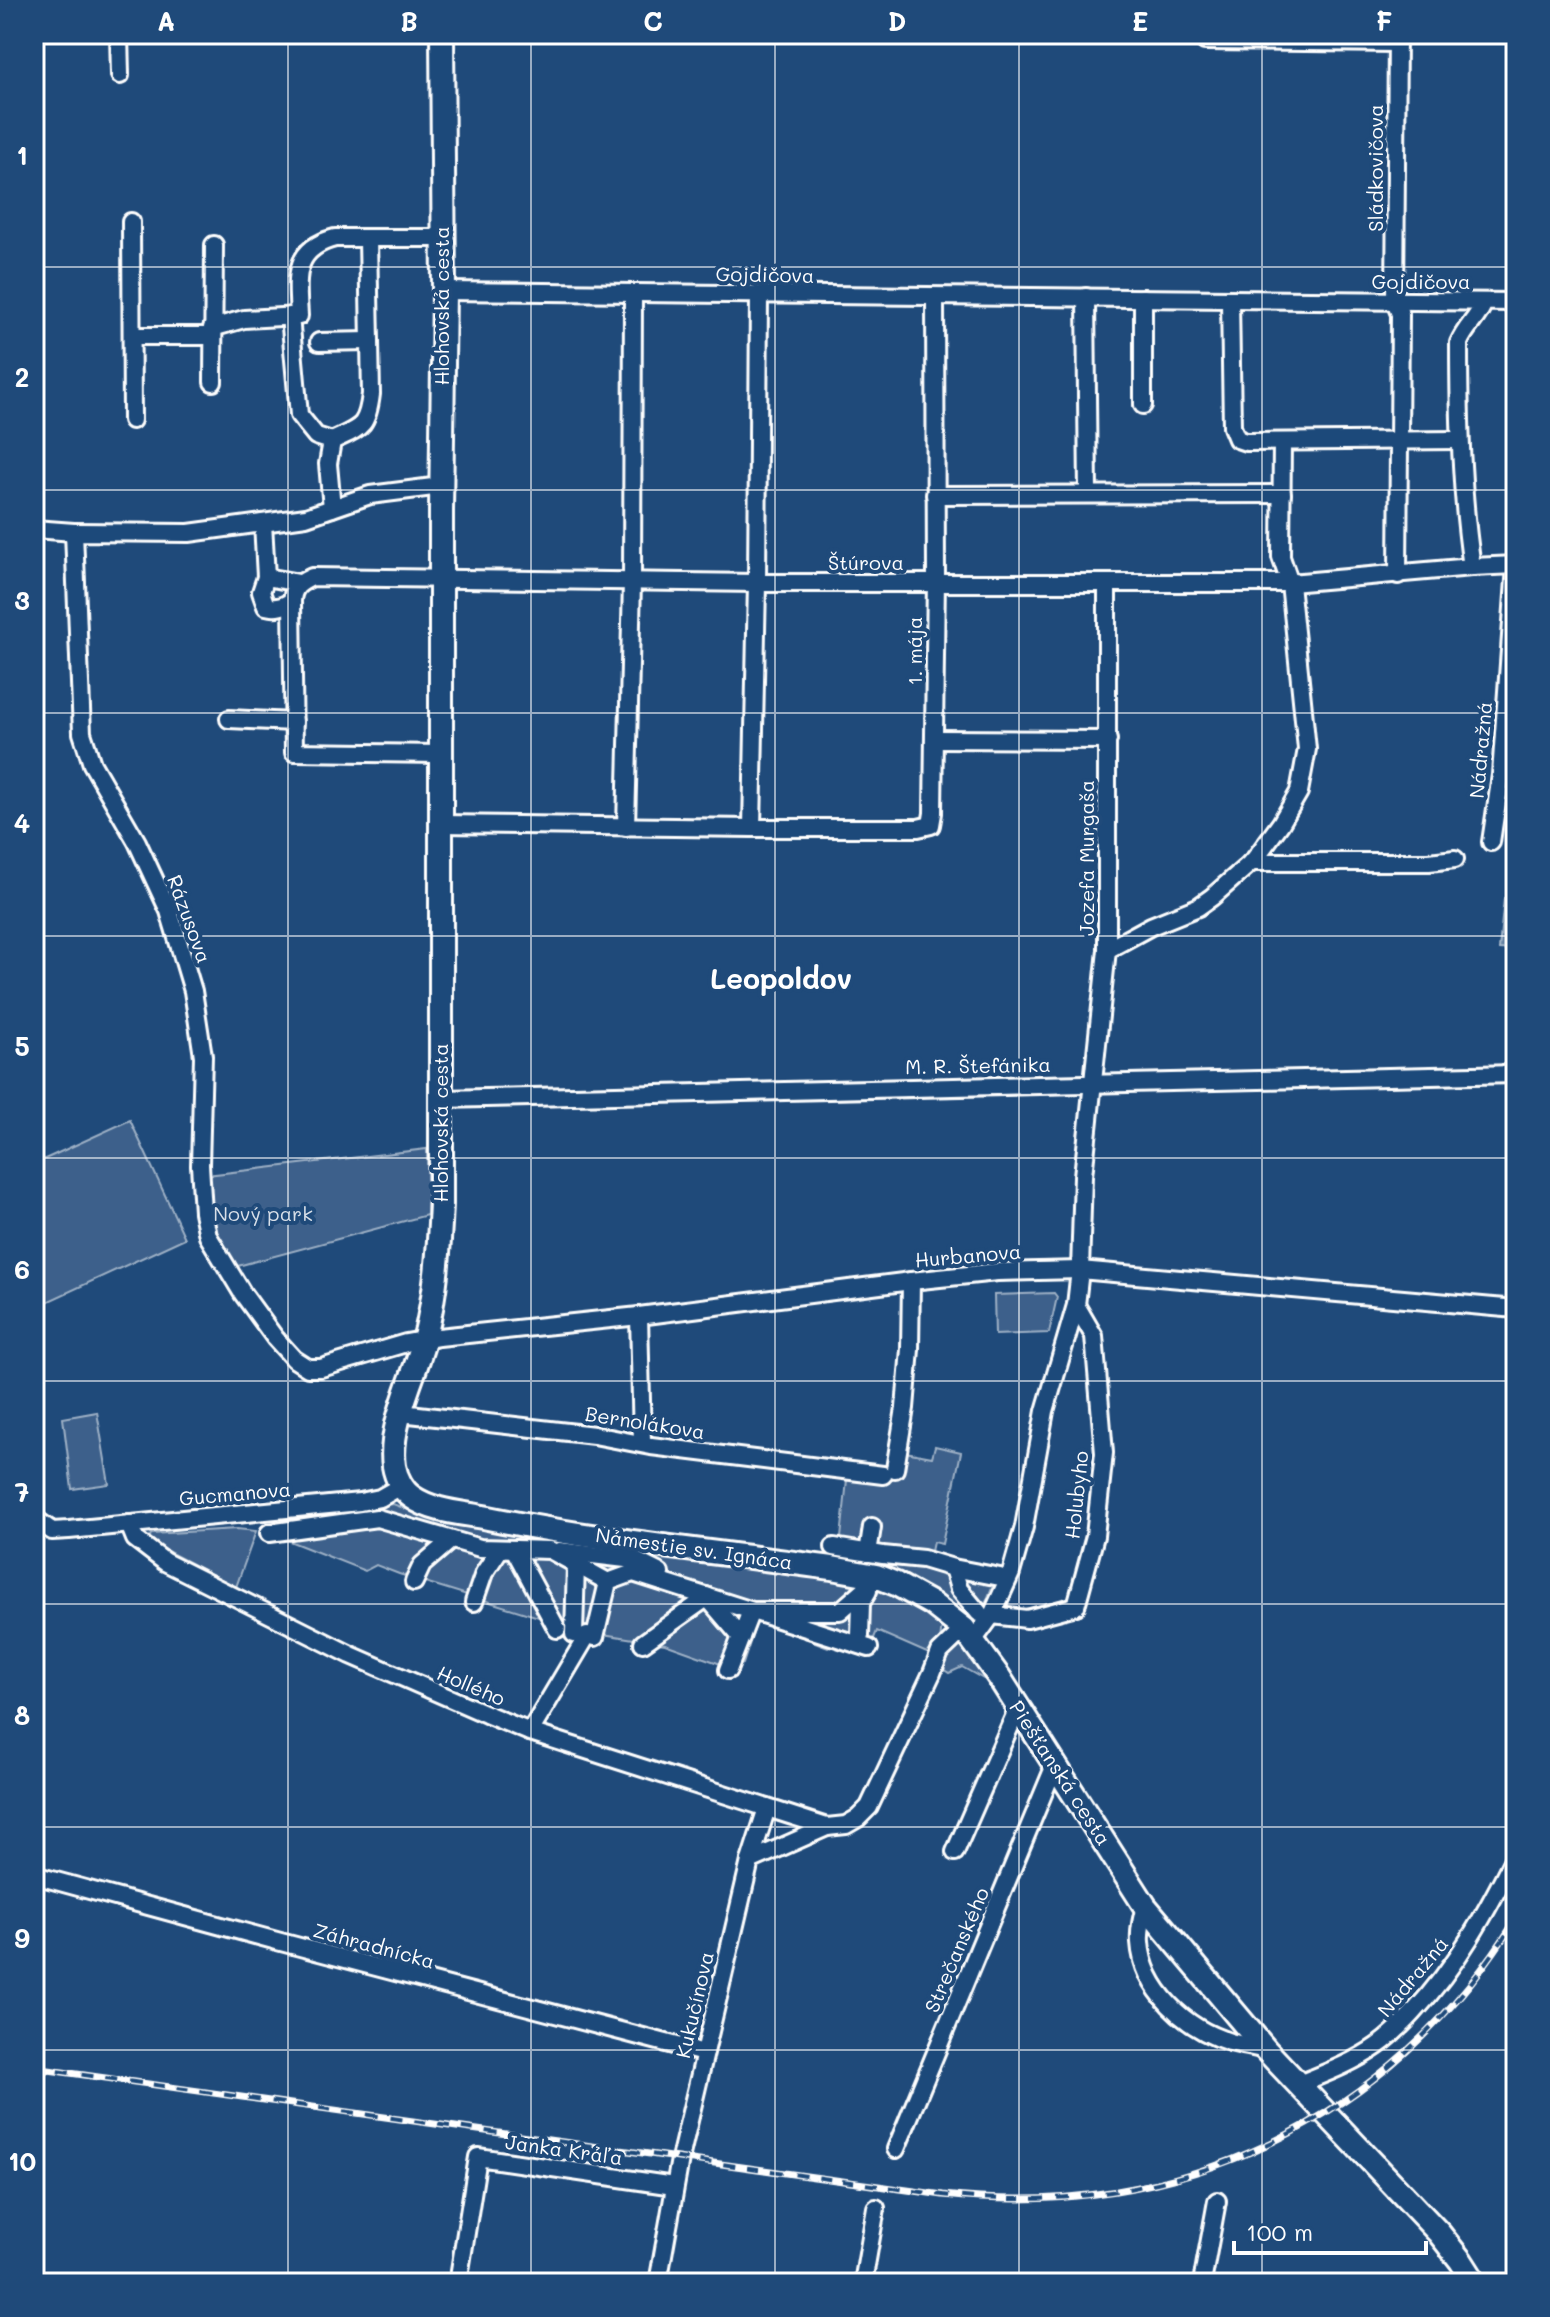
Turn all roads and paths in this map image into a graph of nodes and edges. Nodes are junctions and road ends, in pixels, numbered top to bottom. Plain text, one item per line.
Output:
1 (119, 34) edge
2 (442, 34) edge
3 (1205, 34) edge
4 (1397, 39) edge
5 (120, 75) dead end
6 (131, 222) dead end
7 (442, 238) junction
8 (368, 239) junction
9 (214, 245) dead end
10 (444, 291) junction
11 (633, 294) junction
12 (759, 295) junction
13 (935, 297) junction
14 (1086, 297) junction
15 (1143, 298) junction
16 (1230, 300) junction
17 (1395, 302) junction
18 (1484, 302) junction
19 (1516, 302) edge
20 (290, 316) junction
21 (212, 332) junction
22 (133, 336) junction
23 (370, 341) junction
24 (319, 342) dead end
25 (213, 382) dead end
26 (1143, 405) dead end
27 (132, 420) dead end
28 (1400, 439) junction
29 (1459, 440) junction
30 (332, 441) junction
31 (1282, 442) junction
32 (441, 486) junction
33 (1088, 494) junction
34 (1282, 494) junction
35 (935, 495) junction
36 (332, 508) junction
37 (263, 523) junction
38 (34, 529) edge
39 (74, 532) junction
40 (1516, 566) edge
41 (1472, 567) junction
42 (1398, 575) junction
43 (266, 577) junction
44 (441, 579) junction
45 (632, 582) junction
46 (936, 582) junction
47 (299, 583) junction
48 (757, 583) junction
49 (1290, 583) junction
50 (1107, 584) junction
51 (292, 601) junction
52 (229, 719) dead end
53 (294, 722) junction
54 (935, 739) junction
55 (1108, 740) junction
56 (441, 754) junction
57 (441, 824) junction
58 (626, 827) junction
59 (752, 828) junction
60 (1491, 842) dead end
61 (1455, 859) dead end
62 (1251, 862) junction
63 (1107, 950) junction
64 (1516, 1074) edge
65 (1092, 1084) junction
66 (441, 1099) junction
67 (1080, 1270) junction
68 (911, 1281) junction
69 (1076, 1305) junction
70 (1516, 1309) edge
71 (639, 1316) junction
72 (424, 1339) junction
73 (401, 1413) junction
74 (642, 1442) junction
75 (401, 1486) junction
76 (34, 1518) edge
77 (129, 1524) junction
78 (872, 1527) dead end
79 (269, 1533) dead end
80 (451, 1540) junction
81 (834, 1547) dead end
82 (507, 1549) junction
83 (550, 1550) junction
84 (597, 1556) junction
85 (876, 1560) junction
86 (634, 1561) junction
87 (580, 1567) junction
88 (953, 1568) junction
89 (1000, 1577) dead end
90 (414, 1582) dead end
91 (608, 1582) junction
92 (708, 1597) junction
93 (474, 1602) dead end
94 (751, 1611) junction
95 (840, 1611) junction
96 (977, 1625) junction
97 (557, 1629) dead end
98 (585, 1636) junction
99 (860, 1636) junction
100 (741, 1637) junction
101 (643, 1643) dead end
102 (728, 1670) dead end
103 (1018, 1708) junction
104 (530, 1732) junction
105 (1055, 1765) junction
106 (767, 1808) junction
107 (827, 1827) junction
108 (955, 1852) dead end
109 (1516, 1853) edge
110 (750, 1861) junction
111 (34, 1875) edge
112 (1145, 1906) junction
113 (1266, 2050) junction
114 (704, 2053) junction
115 (1299, 2084) junction
116 (896, 2149) dead end
117 (674, 2186) junction
118 (1217, 2201) dead end
119 (876, 2208) dead end
120 (458, 2283) edge
121 (658, 2283) edge
122 (863, 2283) edge
123 (1202, 2283) edge
124 (1475, 2283) edge

1 - 5 street
2 - 7 street, Hlohovská cesta
3 - 4 street
4 - 17 street, Sládkovičova
6 - 22 street
7 - 8 street
7 - 10 street, Hlohovská cesta
8 - 20 street
8 - 23 street
9 - 21 street
10 - 11 street, Gojdičova
10 - 32 street, Hlohovská cesta
11 - 12 street, Gojdičova
11 - 45 street
12 - 13 street, Gojdičova
12 - 48 street
13 - 14 street, Gojdičova
13 - 35 street, 1. mája
14 - 15 street, Gojdičova
14 - 33 street
15 - 16 street, Gojdičova
15 - 26 street
16 - 17 street, Gojdičova
16 - 31 street
17 - 18 street, Gojdičova
17 - 28 street
18 - 19 street, Gojdičova
18 - 29 street
20 - 21 street
20 - 30 street
21 - 22 street
21 - 25 street
22 - 27 street
23 - 24 street
23 - 30 street
28 - 29 street
28 - 31 street
28 - 42 street
29 - 41 street
30 - 36 street
31 - 34 street
32 - 36 street
32 - 44 street, Hlohovská cesta
33 - 34 street
33 - 35 street
34 - 49 street
35 - 46 street, 1. mája
36 - 37 street
37 - 39 street
37 - 43 street
38 - 39 street
39 - 72 street, Rázusova
40 - 41 street, Štúrova
40 - 60 street, Nádražná
41 - 42 street, Štúrova
42 - 49 street, Štúrova
43 - 47 street
43 - 51 street
44 - 45 street, Štúrova
44 - 47 street
44 - 56 street, Hlohovská cesta
45 - 48 street, Štúrova
45 - 58 street
46 - 48 street, Štúrova
46 - 50 street, Štúrova
46 - 54 street, 1. mája
47 - 51 street
48 - 59 street
49 - 50 street, Štúrova
49 - 62 street, Jozefa Murgaša
50 - 55 street, Jozefa Murgaša
51 - 53 street
52 - 53 street
53 - 56 street
54 - 55 street
54 - 59 street, 1. mája
55 - 63 street, Jozefa Murgaša
56 - 57 street, Hlohovská cesta
57 - 58 street, 1. mája
57 - 66 street, Hlohovská cesta
58 - 59 street, 1. mája
61 - 62 street
62 - 63 street, Jozefa Murgaša
63 - 65 street
64 - 65 street, M. R. Štefánika
65 - 66 street, M. R. Štefánika
65 - 67 street
66 - 72 street, Hlohovská cesta
67 - 68 street, Hurbanova
67 - 69 street
67 - 70 street, Hurbanova
68 - 71 street, Hurbanova
68 - 74 street, Bernolákova
69 - 96 street
69 - 96 street, Holubyho
71 - 72 street, Hurbanova
71 - 74 street
72 - 73 street, Hlohovská cesta
73 - 74 street, Bernolákova
73 - 75 street, Hlohovská cesta
75 - 77 street, Gucmanova
75 - 96 street, Námestie sv. Ignáca
76 - 77 street, Gucmanova
77 - 104 street, Hollého
78 - 85 street
79 - 80 street
80 - 82 street
80 - 90 street
81 - 85 street
82 - 83 street
82 - 93 street
82 - 97 street
83 - 84 street
83 - 87 street
84 - 86 street
84 - 87 street
85 - 88 street
86 - 91 street
86 - 92 street
87 - 91 street
87 - 98 street
88 - 89 street
88 - 96 street
91 - 98 street
92 - 94 street
92 - 100 street
92 - 101 street
94 - 95 street
94 - 99 street
94 - 100 street
95 - 99 street
95 - 99 street
96 - 103 street, Piešťanská cesta
96 - 107 street
98 - 104 street
100 - 102 street
103 - 105 street, Piešťanská cesta
103 - 108 street
104 - 106 street, Hollého
105 - 112 street, Piešťanská cesta
105 - 116 street, Strečanského
106 - 107 street, Hollého
106 - 110 street, Kukučínova
107 - 110 street
109 - 115 street, Nádražná
110 - 114 street, Kukučínova
111 - 114 street, Záhradnícka
112 - 113 street, Piešťanská cesta
112 - 113 street
113 - 115 street, Piešťanská cesta
114 - 117 street, Kukučínova
115 - 124 street, Piešťanská cesta
117 - 120 street, Janka Kráľa
117 - 121 street
118 - 123 street
119 - 122 street

